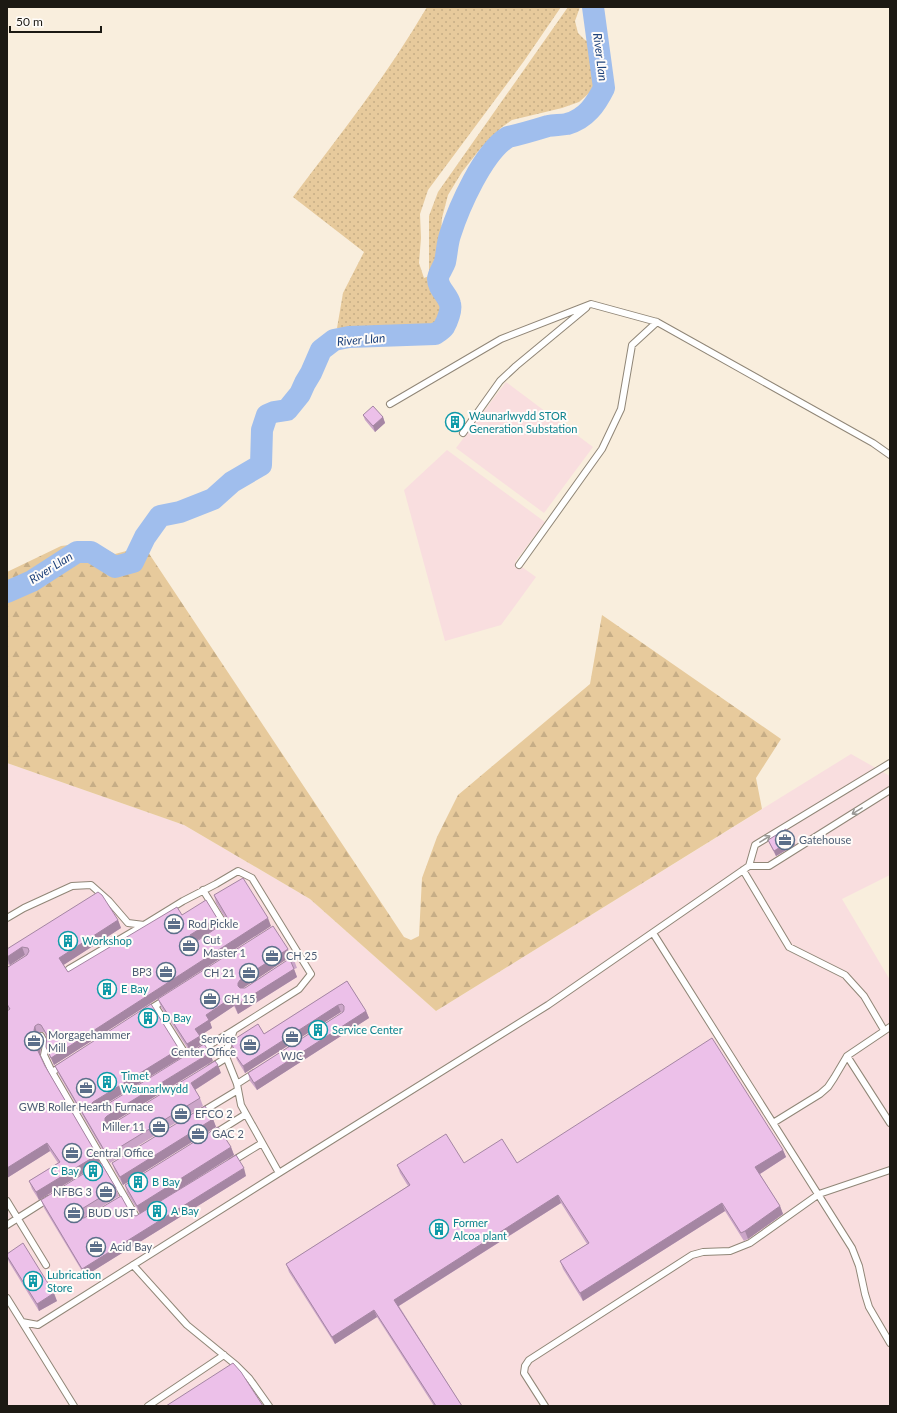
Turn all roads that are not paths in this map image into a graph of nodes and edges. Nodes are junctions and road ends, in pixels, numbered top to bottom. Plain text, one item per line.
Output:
1 (591, 304) junction
2 (657, 322) junction
3 (390, 404) dead end
4 (463, 433) dead end
5 (890, 456) edge
6 (518, 565) dead end
7 (890, 764) edge
8 (890, 790) edge
9 (749, 866) junction
10 (743, 870) junction
11 (203, 890) junction
12 (7, 918) edge
13 (281, 924) junction
14 (144, 925) junction
15 (274, 929) edge
16 (220, 930) edge
17 (654, 933) junction
18 (300, 956) junction
19 (294, 960) edge
20 (69, 969) dead end
21 (169, 997) edge
22 (156, 1006) junction
23 (142, 1014) edge
24 (887, 1029) edge
25 (234, 1030) junction
26 (41, 1036) edge
27 (847, 1056) junction
28 (188, 1058) junction
29 (226, 1058) junction
30 (72, 1060) edge
31 (182, 1062) edge
32 (206, 1070) edge
33 (52, 1072) junction
34 (257, 1072) edge
35 (238, 1087) junction
36 (246, 1114) junction
37 (198, 1115) edge
38 (773, 1123) junction
39 (890, 1123) edge
40 (207, 1139) edge
41 (262, 1143) junction
42 (116, 1165) edge
43 (108, 1167) junction
44 (100, 1168) edge
45 (223, 1168) edge
46 (890, 1170) edge
47 (279, 1173) junction
48 (128, 1187) edge
49 (122, 1191) junction
50 (819, 1194) junction
51 (54, 1196) edge
52 (125, 1198) junction
53 (7, 1201) edge
54 (118, 1202) edge
55 (145, 1216) edge
56 (18, 1218) junction
57 (7, 1225) edge
58 (46, 1265) dead end
59 (133, 1265) junction
60 (7, 1298) edge
61 (22, 1322) junction
62 (887, 1332) edge
63 (890, 1343) edge
64 (224, 1355) junction
65 (74, 1406) edge
66 (148, 1406) edge
67 (269, 1406) edge
68 (545, 1406) edge

1 - 2 lane
1 - 3 lane
1 - 4 lane
2 - 5 lane
2 - 6 lane
9 -> 7 lane
8 -> 9 lane
9 - 10 lane
10 - 17 lane
10 - 24 lane
11 - 13 lane
11 - 14 lane
11 - 16 lane
12 - 14 lane
13 - 15 lane
13 - 18 lane
14 - 20 lane
17 - 38 lane
17 - 47 lane
18 - 19 lane
18 - 25 lane
21 - 22 lane
22 - 23 lane
22 - 28 lane
24 - 27 lane
25 - 28 lane
25 - 29 lane
26 - 33 lane
27 - 38 lane
27 - 39 lane
28 - 31 lane
29 - 32 lane
29 - 35 lane
30 - 33 lane
33 - 43 lane
34 - 35 lane
35 - 36 lane
35 - 37 lane
36 - 40 lane
36 - 41 lane
38 - 50 lane
41 - 45 lane
41 - 47 lane
42 - 43 lane
43 - 44 lane
43 - 49 lane
46 - 50 lane
47 - 59 lane
48 - 49 lane
49 - 52 lane
50 - 62 lane
50 - 68 lane
51 - 56 lane
52 - 54 lane
52 - 55 lane
53 - 56 lane
56 - 57 lane
56 - 58 lane
59 - 61 lane
59 - 64 lane
60 - 61 lane
61 - 65 lane
62 - 63 lane
64 - 66 lane
64 - 67 lane

